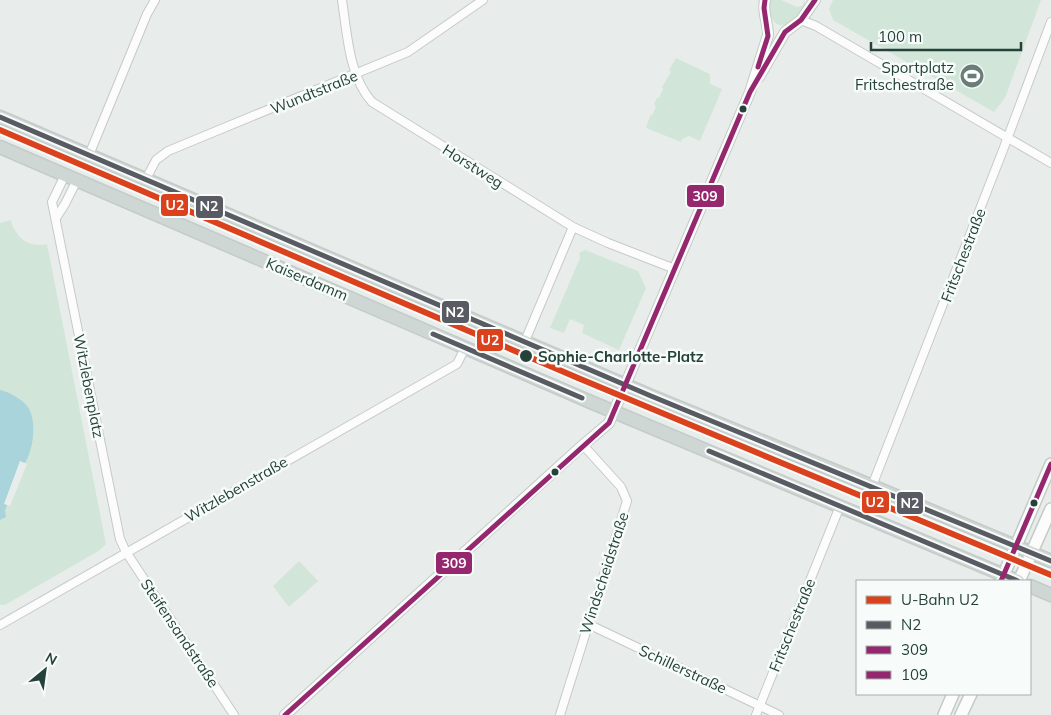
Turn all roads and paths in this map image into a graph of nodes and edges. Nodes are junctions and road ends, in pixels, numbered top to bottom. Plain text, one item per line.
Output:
1 (155, 0) edge
2 (342, 0) edge
3 (483, 0) edge
4 (765, 0) edge
5 (813, 1) edge
6 (801, 20) junction
7 (1051, 22) edge
8 (768, 25) junction
9 (785, 32) junction
10 (356, 75) junction
11 (750, 92) junction
12 (0, 117) edge
13 (1008, 138) junction
14 (0, 147) edge
15 (89, 155) junction
16 (1051, 163) edge
17 (65, 175) junction
18 (146, 179) junction
19 (77, 180) junction
20 (56, 218) junction
21 (573, 227) junction
22 (675, 269) junction
23 (525, 341) junction
24 (465, 348) junction
25 (626, 385) junction
26 (614, 412) junction
27 (583, 445) junction
28 (1051, 464) edge
29 (872, 486) junction
30 (840, 506) junction
31 (1051, 508) edge
32 (1016, 546) junction
33 (126, 552) junction
34 (1032, 553) junction
35 (1051, 562) edge
36 (1002, 578) edge
37 (1018, 580) edge
38 (1031, 586) edge
39 (1051, 595) edge
40 (588, 624) junction
41 (0, 625) edge
42 (953, 695) edge
43 (970, 695) edge
44 (760, 706) junction
45 (234, 715) edge
46 (284, 715) edge
47 (560, 715) edge
48 (756, 715) edge
49 (779, 715) edge
50 (944, 715) edge
51 (961, 715) edge

1 - 15 street
2 - 10 street, Horstweg
3 - 10 street, Wundtstraße
4 - 8 street
5 - 6 street
6 - 9 street
6 - 13 street
7 - 13 street, Fritschestraße
8 - 9 street
8 - 11 street
9 - 11 street
10 - 18 street, Wundtstraße
10 - 21 street, Horstweg
11 - 22 street
12 - 15 main road, Kaiserdamm
13 - 16 street
13 - 29 street, Fritschestraße
14 - 17 main road, Kaiserdamm
15 - 18 main road, Kaiserdamm
17 - 19 main road, Kaiserdamm
17 - 20 street, Witzlebenplatz
18 - 23 main road, Kaiserdamm
19 - 20 street
19 - 24 main road, Kaiserdamm
20 - 33 street, Witzlebenplatz
21 - 22 street, Horstweg
21 - 23 street
22 - 25 street
23 - 25 main road
24 - 26 main road, Kaiserdamm
24 - 33 street, Witzlebenstraße
25 - 26 street
25 - 29 main road
26 - 27 street
26 - 30 main road, Kaiserdamm
27 - 40 street, Windscheidstraße
27 - 46 street
28 - 32 main road
29 - 32 main road
30 - 36 main road, Kaiserdamm
30 - 44 street, Fritschestraße
31 - 34 main road
32 - 34 main road
32 - 36 main road
33 - 41 street, Witzlebenstraße
33 - 45 street, Steifensandstraße
34 - 35 main road
34 - 37 main road
38 - 39 main road
40 - 44 street, Schillerstraße
40 - 47 street, Windscheidstraße
42 - 50 main road
43 - 51 main road
44 - 48 street, Fritschestraße
44 - 49 street, Schillerstraße

